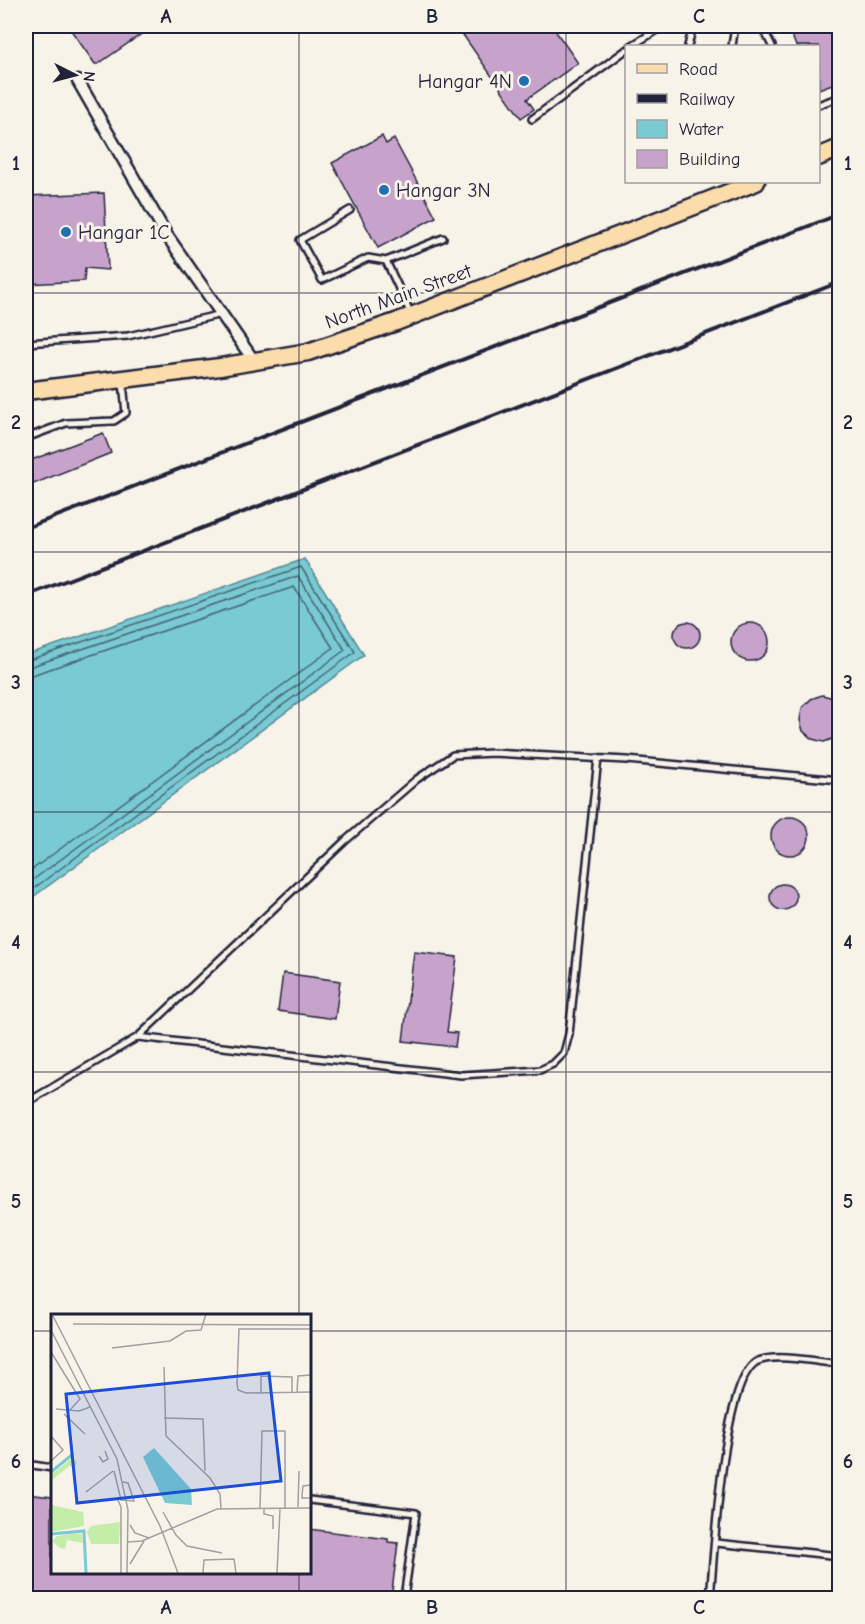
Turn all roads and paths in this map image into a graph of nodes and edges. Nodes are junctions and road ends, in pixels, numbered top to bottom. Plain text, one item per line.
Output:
1 (664, 26) edge
2 (693, 26) edge
3 (735, 26) edge
4 (762, 26) edge
5 (633, 45) edge
6 (688, 45) edge
7 (732, 45) edge
8 (772, 45) edge
9 (625, 51) edge
10 (78, 81) dead end
11 (840, 97) edge
12 (820, 105) edge
13 (532, 119) dead end
14 (840, 148) edge
15 (820, 157) edge
16 (750, 183) edge
17 (350, 210) dead end
18 (443, 237) dead end
19 (386, 261) junction
20 (222, 314) junction
21 (411, 316) junction
22 (26, 343) edge
23 (254, 361) junction
24 (123, 379) junction
25 (30, 387) edge
26 (26, 438) edge
27 (598, 758) junction
28 (840, 780) edge
29 (138, 1037) junction
30 (26, 1103) edge
31 (840, 1364) edge
32 (26, 1464) edge
33 (51, 1468) edge
34 (310, 1500) edge
35 (716, 1544) junction
36 (840, 1556) edge
37 (404, 1599) edge
38 (710, 1599) edge

1 - 5 lane
2 - 6 lane
3 - 7 lane
4 - 8 lane
9 - 13 lane
10 - 20 street
11 - 12 lane
14 - 15 main road
16 - 21 main road, North Main Street
17 - 19 lane
18 - 19 lane
19 - 21 lane
20 - 22 lane
20 - 23 street
21 - 23 main road, North Main Street
23 - 24 main road, North Main Street
24 - 25 main road, North Main Street
24 - 26 lane
27 - 28 lane
27 - 29 lane
27 - 29 lane
29 - 30 lane
31 - 35 lane
32 - 33 lane
34 - 37 lane
35 - 36 lane
35 - 38 lane

